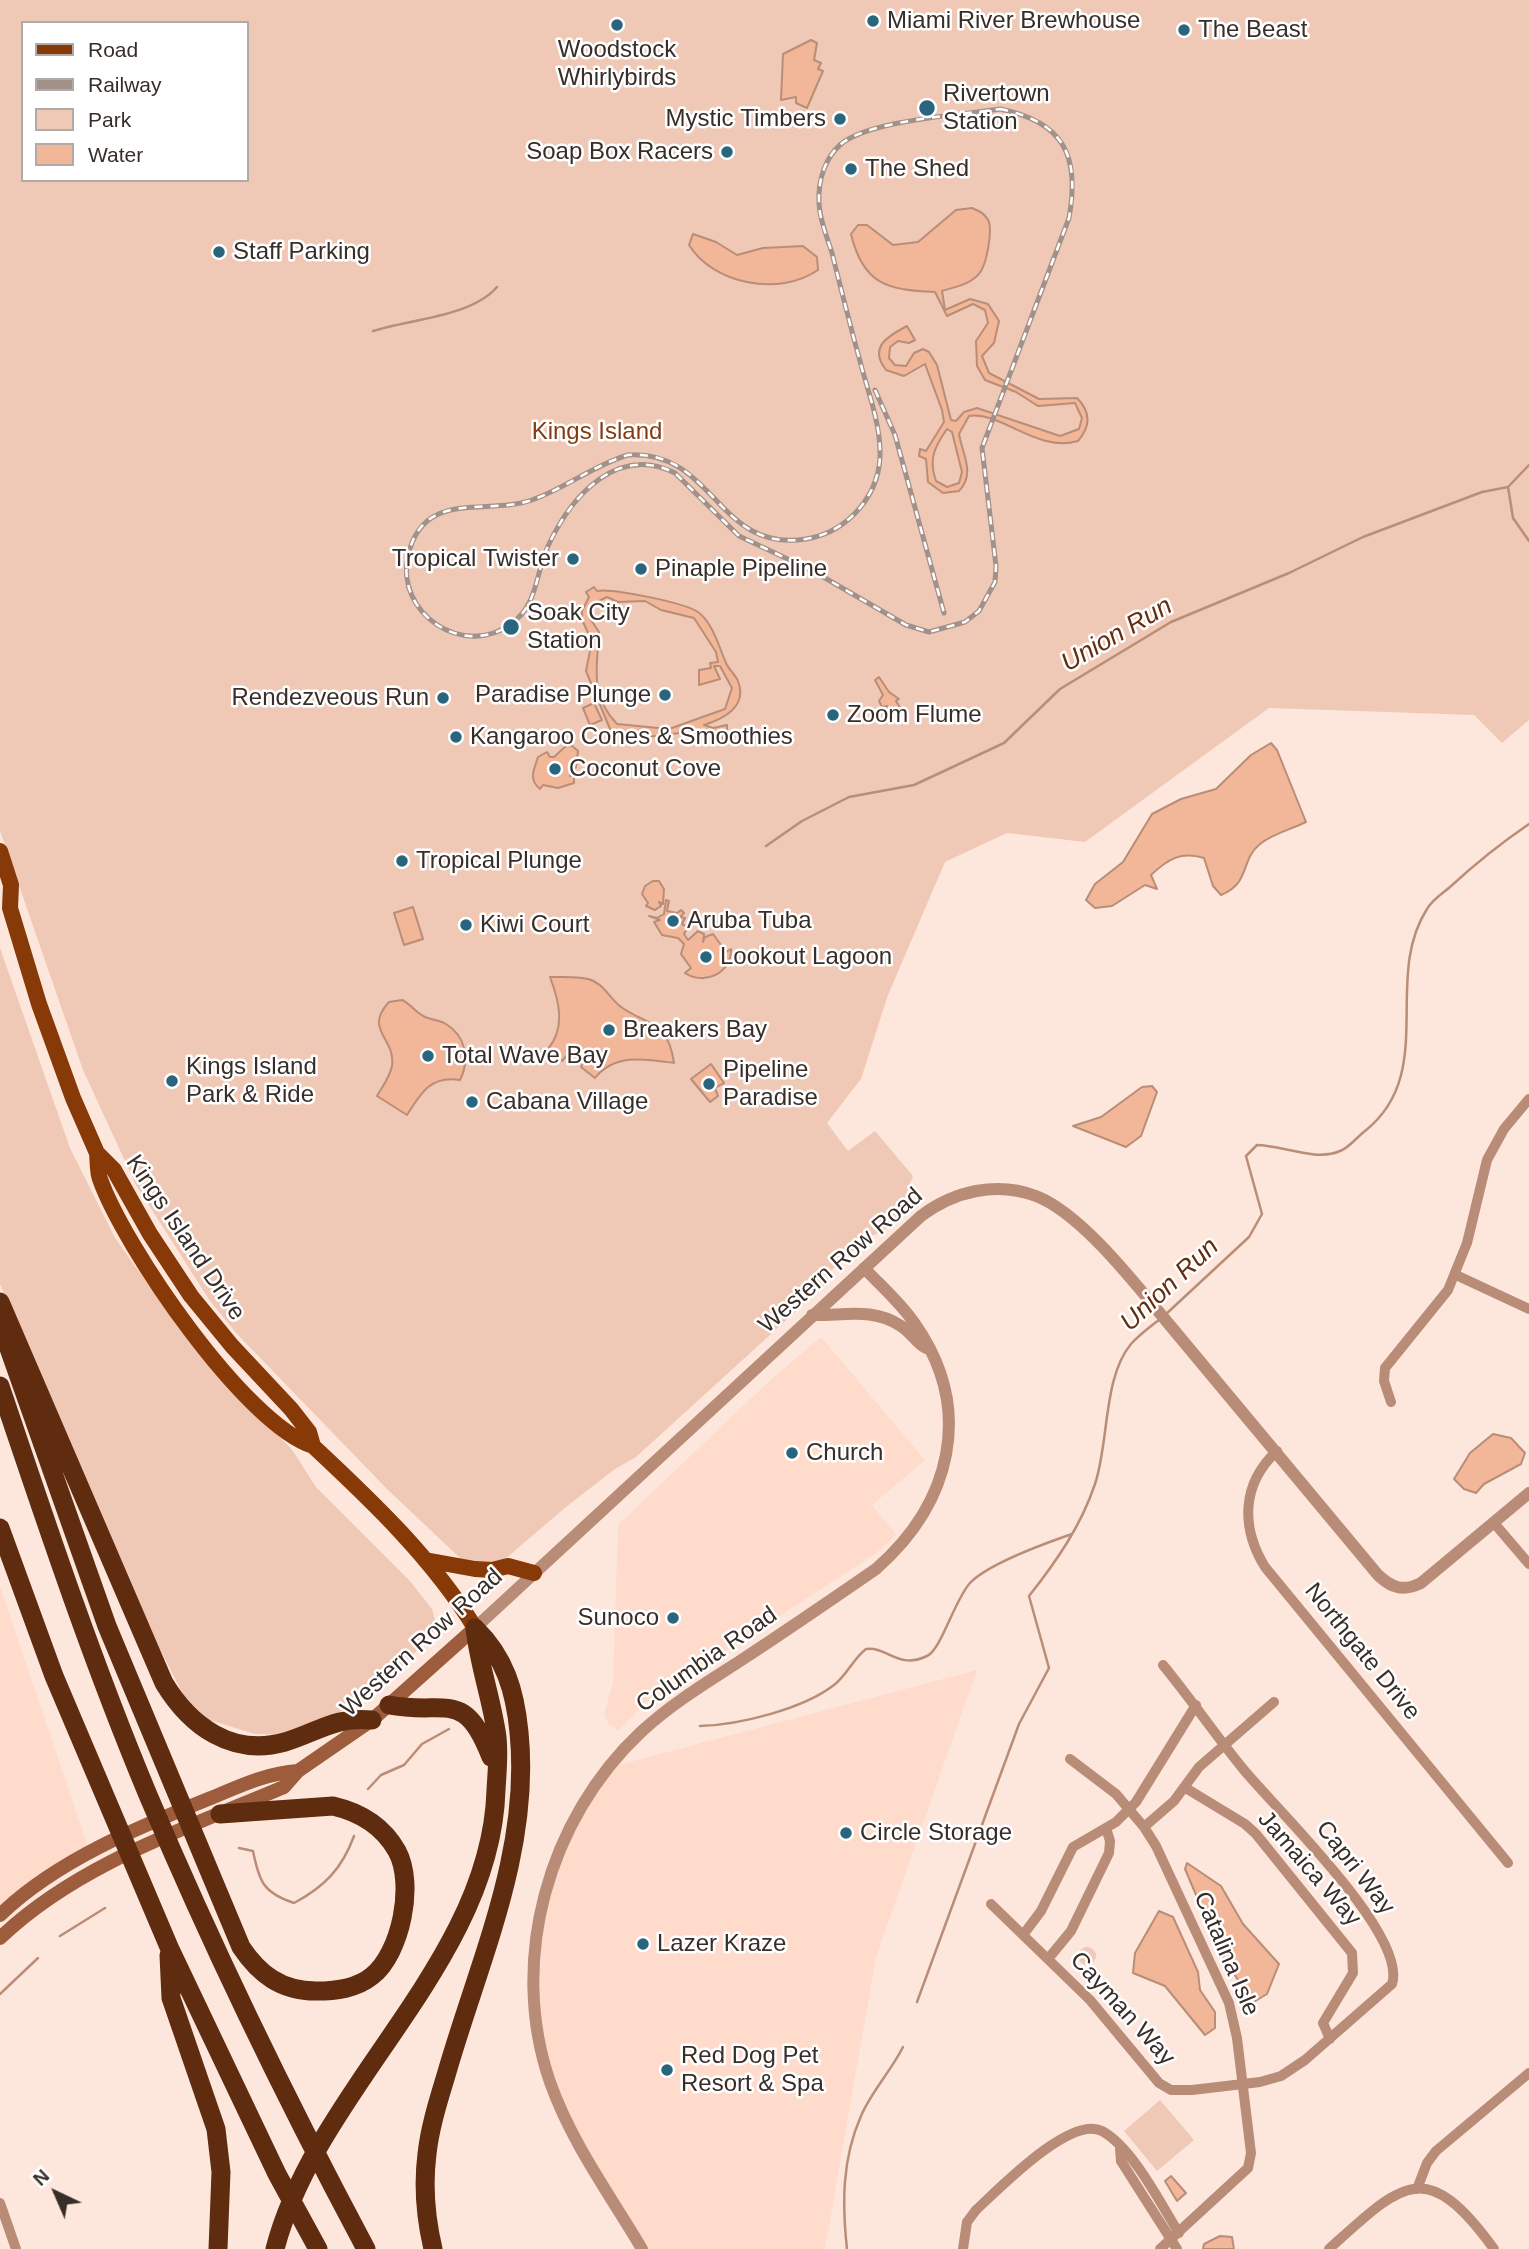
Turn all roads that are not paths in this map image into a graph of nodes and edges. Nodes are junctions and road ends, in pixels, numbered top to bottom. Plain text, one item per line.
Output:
1 (0, 851) edge
2 (5, 902) edge
3 (1529, 1100) edge
4 (97, 1153) junction
5 (864, 1268) junction
6 (1455, 1275) junction
7 (0, 1302) edge
8 (1529, 1309) edge
9 (812, 1315) junction
10 (0, 1323) edge
11 (930, 1349) junction
12 (0, 1386) edge
13 (1391, 1402) dead end
14 (313, 1446) junction
15 (1277, 1451) junction
16 (1529, 1493) edge
17 (1494, 1522) junction
18 (0, 1528) edge
19 (425, 1560) junction
20 (1529, 1564) edge
21 (534, 1573) junction
22 (475, 1628) junction
23 (1163, 1665) dead end
24 (1275, 1702) dead end
25 (389, 1705) junction
26 (1196, 1706) junction
27 (372, 1720) junction
28 (1226, 1744) junction
29 (1070, 1759) dead end
30 (495, 1768) junction
31 (298, 1771) junction
32 (1184, 1787) junction
33 (1129, 1810) junction
34 (220, 1814) junction
35 (1144, 1827) junction
36 (1106, 1828) junction
37 (1508, 1863) dead end
38 (991, 1904) dead end
39 (0, 1914) edge
40 (1023, 1935) junction
41 (0, 1938) edge
42 (169, 1947) junction
43 (1048, 1959) junction
44 (1330, 2039) junction
45 (1529, 2073) edge
46 (1243, 2084) junction
47 (1417, 2189) junction
48 (0, 2203) edge
49 (1176, 2240) edge
50 (16, 2249) edge
51 (218, 2249) edge
52 (275, 2249) edge
53 (318, 2249) edge
54 (366, 2249) edge
55 (433, 2249) edge
56 (642, 2249) edge
57 (963, 2249) edge
58 (1160, 2249) edge
59 (1329, 2249) edge
60 (1494, 2249) edge

1 - 2 main road, Kings Island Drive
2 - 4 main road, Kings Island Drive
3 - 6 street
4 - 14 main road, Kings Island Drive
4 - 14 main road, Kings Island Drive
5 - 9 street, Western Row Road
5 - 11 street, Columbia Road
5 - 15 street, Western Row Road
6 - 8 street
6 - 13 street
7 - 27 highway
9 - 11 street
9 - 21 street, Western Row Road
10 - 34 highway
11 - 56 street, Columbia Road
12 - 54 highway
14 - 19 main road, Kings Island Drive
15 - 17 street, Western Row Road
15 - 37 street, Northgate Drive
16 - 17 street, Western Row Road
17 - 20 street
18 - 42 highway
19 - 21 main road
19 - 22 main road, Kings Island Drive
21 - 22 street, Western Row Road
22 - 25 main road, Western Row Road
22 - 30 highway
22 - 55 highway
23 - 26 street, Capri Way
24 - 28 street
25 - 27 main road, Western Row Road
25 - 30 highway
26 - 28 street, Capri Way
26 - 33 street
27 - 31 main road, Western Row Road
28 - 32 street
28 - 44 street, Capri Way
29 - 33 street, Catalina Isle
30 - 52 highway
31 - 34 main road, Western Row Road
31 - 39 main road, Western Row Road
32 - 35 street
32 - 44 street, Jamaica Way
33 - 35 street, Catalina Isle
33 - 36 street
34 - 41 main road, Western Row Road
35 - 46 street, Catalina Isle
36 - 40 street
36 - 43 street
38 - 40 street, Cayman Way
40 - 43 street, Cayman Way
42 - 51 highway
42 - 53 highway
43 - 46 street, Cayman Way
44 - 46 street, Capri Way
45 - 47 street
46 - 49 street, Catalina Isle
47 - 59 street
47 - 60 street
48 - 50 street
49 - 57 street
49 - 58 street, Catalina Isle

